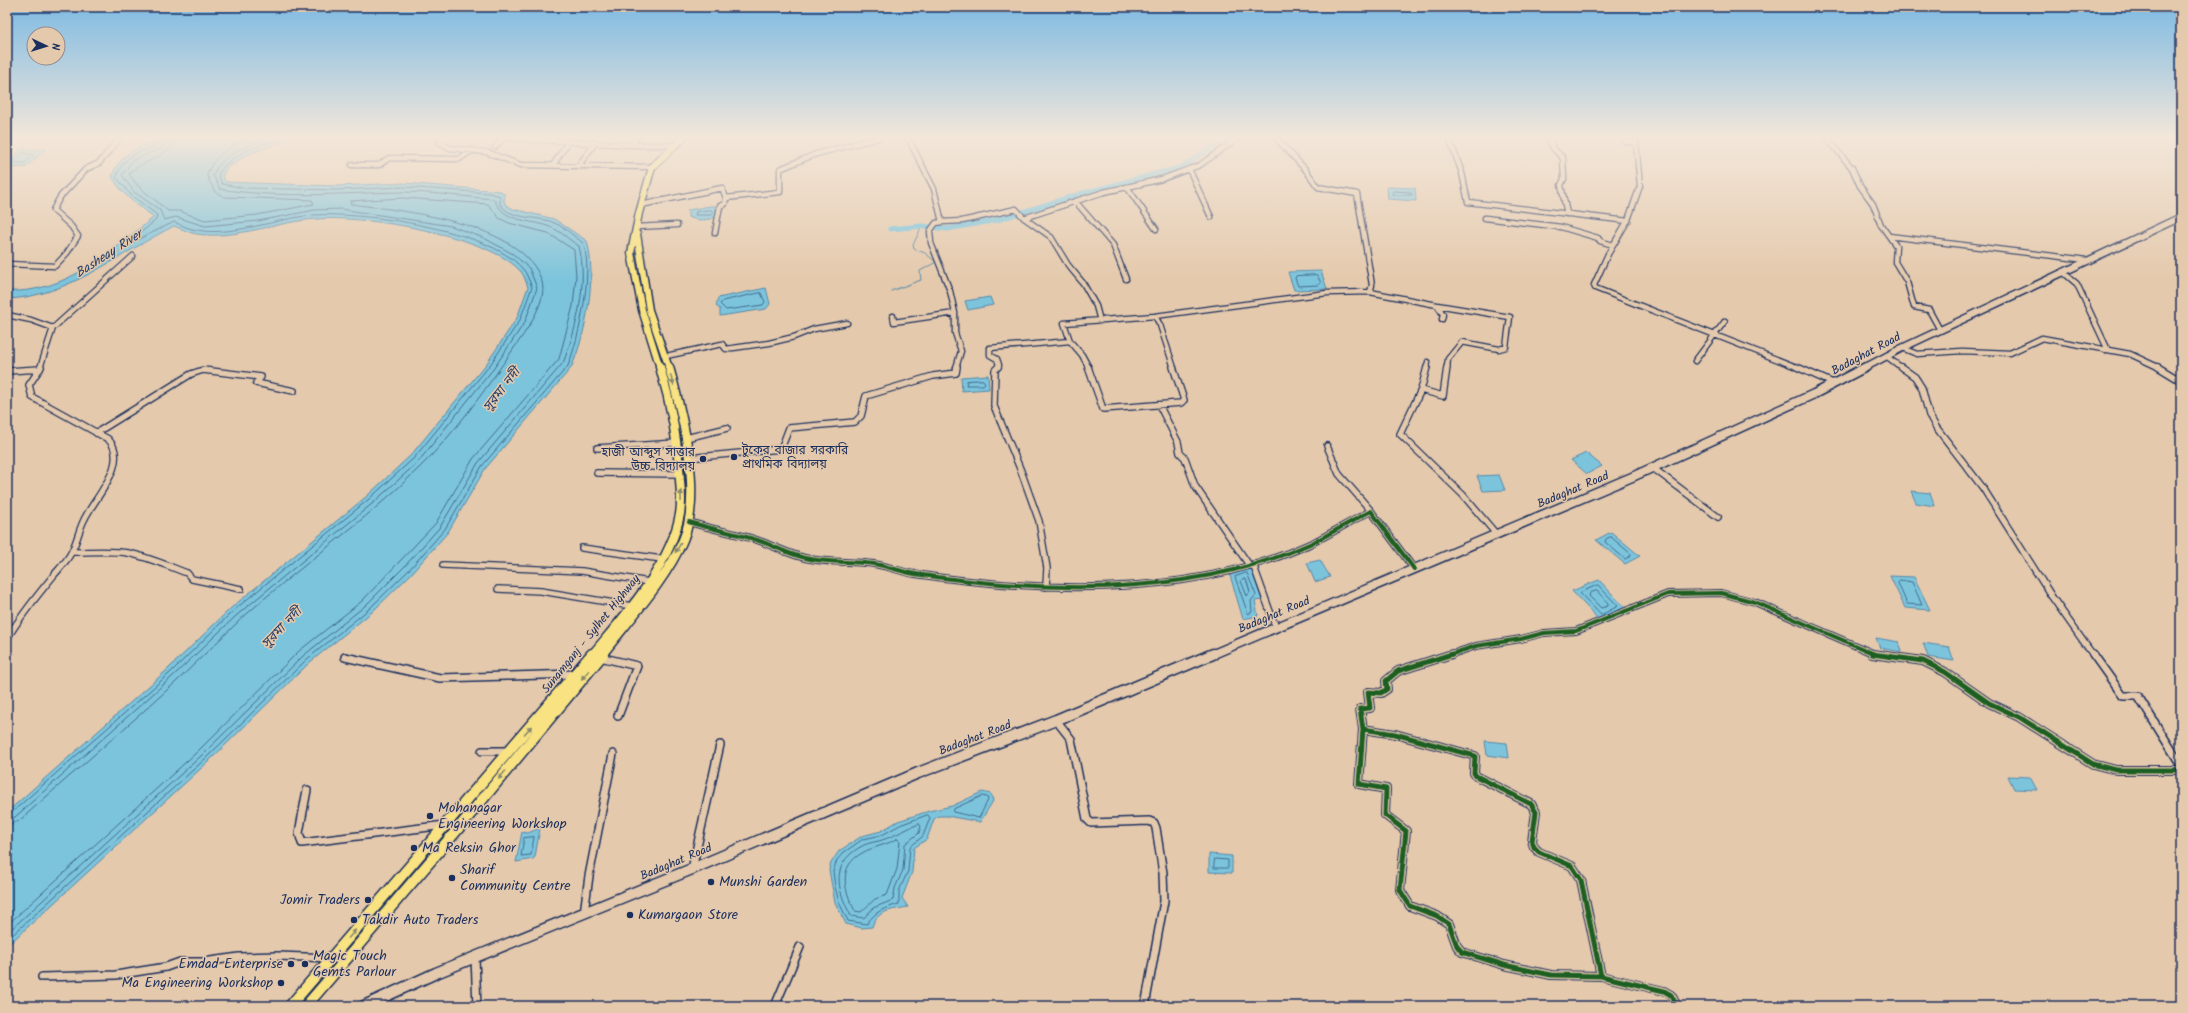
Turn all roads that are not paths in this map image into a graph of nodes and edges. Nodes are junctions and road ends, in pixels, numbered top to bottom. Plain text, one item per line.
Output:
1 (71, 185) edge
2 (647, 185) edge
3 (780, 185) edge
4 (933, 185) edge
5 (1135, 185) edge
6 (1196, 185) edge
7 (1316, 185) edge
8 (1465, 185) edge
9 (1561, 185) edge
10 (1640, 185) edge
11 (1860, 185) edge
12 (1127, 187) junction
13 (726, 198) junction
14 (1074, 201) junction
15 (641, 205) junction
16 (1567, 214) junction
17 (1024, 217) junction
18 (1211, 217) dead end
19 (2181, 217) edge
20 (1485, 218) dead end
21 (1628, 221) junction
22 (942, 222) junction
23 (677, 225) dead end
24 (1156, 229) dead end
25 (635, 230) junction
26 (715, 232) dead end
27 (1889, 236) junction
28 (1613, 245) junction
29 (133, 256) dead end
30 (2087, 260) junction
31 (7, 264) edge
32 (2063, 272) junction
33 (640, 277) junction
34 (1126, 279) dead end
35 (1370, 292) junction
36 (1437, 304) junction
37 (955, 313) junction
38 (7, 315) edge
39 (893, 316) dead end
40 (1155, 316) junction
41 (1442, 319) dead end
42 (1100, 321) junction
43 (1725, 322) dead end
44 (847, 323) dead end
45 (53, 328) junction
46 (1940, 330) junction
47 (1714, 335) junction
48 (1070, 341) junction
49 (1902, 348) junction
50 (2105, 350) junction
51 (666, 356) junction
52 (1886, 356) junction
53 (1695, 361) dead end
54 (1428, 362) dead end
55 (40, 369) junction
56 (7, 371) edge
57 (2181, 381) edge
58 (1835, 384) junction
59 (1421, 390) junction
60 (294, 391) dead end
61 (1159, 405) junction
62 (727, 428) dead end
63 (96, 433) junction
64 (686, 438) junction
65 (677, 443) junction
66 (1327, 446) dead end
67 (597, 448) dead end
68 (688, 458) junction
69 (1653, 468) junction
70 (597, 473) dead end
71 (679, 474) junction
72 (1372, 512) junction
73 (1718, 517) dead end
74 (689, 522) junction
75 (1497, 535) junction
76 (582, 548) dead end
77 (72, 552) junction
78 (662, 559) junction
79 (1250, 564) junction
80 (443, 565) dead end
81 (1414, 569) junction
82 (649, 582) junction
83 (1046, 587) junction
84 (241, 589) dead end
85 (498, 589) dead end
86 (632, 606) junction
87 (1276, 628) junction
88 (7, 639) edge
89 (345, 657) dead end
90 (600, 657) junction
91 (575, 674) junction
92 (618, 716) dead end
93 (1056, 720) junction
94 (1363, 729) junction
95 (720, 746) dead end
96 (482, 751) dead end
97 (510, 751) junction
98 (613, 754) dead end
99 (2181, 765) edge
100 (2181, 770) edge
101 (307, 790) dead end
102 (446, 825) junction
103 (692, 869) junction
104 (403, 876) junction
105 (414, 880) junction
106 (584, 913) junction
107 (800, 947) dead end
108 (331, 958) junction
109 (475, 958) junction
110 (345, 961) junction
111 (1601, 976) junction
112 (42, 978) dead end
113 (302, 992) junction
114 (310, 1002) edge
115 (290, 1006) edge
116 (364, 1006) edge
117 (477, 1006) edge
118 (775, 1006) edge
119 (1145, 1006) edge
120 (1678, 1006) edge

1 - 31 street
2 - 15 main road, Sunamganj - Sylhet Highway
3 - 13 street
4 - 22 street
5 - 12 street
6 - 18 street
7 - 35 street
8 - 16 street
9 - 16 street
10 - 21 street
11 - 27 street
12 - 14 street
12 - 24 street
13 - 15 street
13 - 26 street
14 - 17 street
14 - 34 street
15 - 25 main road, Sunamganj - Sylhet Highway
16 - 21 street
17 - 22 street
17 - 42 street
19 - 30 main road, Badaghat Road
20 - 28 street
21 - 28 street
22 - 37 street
23 - 25 street
25 - 33 main road
25 - 33 main road, Sunamganj - Sylhet Highway
27 - 30 street
27 - 46 street
28 - 47 street
29 - 45 street
30 - 32 main road, Badaghat Road
32 - 46 main road, Badaghat Road
32 - 50 street
33 - 51 main road, Sunamganj - Sylhet Highway
33 - 65 main road, Sunamganj - Sylhet Highway
35 - 36 street
35 - 40 street
36 - 41 street
36 - 59 street
37 - 39 street
37 - 68 street
38 - 45 street
40 - 42 street
40 - 61 street
42 - 48 street
43 - 47 street
44 - 51 street
45 - 55 street
46 - 49 main road, Badaghat Road
47 - 53 street
47 - 58 street
48 - 61 street
48 - 83 street
49 - 50 street
49 - 52 main road, Badaghat Road
50 - 57 street
51 -> 64 main road, Sunamganj - Sylhet Highway
52 - 58 main road, Badaghat Road
52 - 99 street
54 - 59 street
55 - 56 street
55 - 63 street
58 - 69 main road, Badaghat Road
59 - 75 street
60 - 63 street
61 - 79 street
62 - 64 street
63 - 77 street
64 - 68 main road, Sunamganj - Sylhet Highway
65 - 67 street
65 - 71 main road, Sunamganj - Sylhet Highway
66 - 72 street
68 - 74 main road, Sunamganj - Sylhet Highway
69 - 73 street
69 - 75 main road, Badaghat Road
70 - 71 street
78 -> 71 main road, Sunamganj - Sylhet Highway
72 - 79 street
72 - 81 street
74 - 83 street
74 -> 90 main road, Sunamganj - Sylhet Highway
75 - 81 main road, Badaghat Road
76 - 78 street
77 - 84 street
77 - 88 street
78 - 82 main road, Sunamganj - Sylhet Highway
79 - 83 street
79 - 87 street
80 - 82 street
81 - 87 main road, Badaghat Road
82 - 86 main road, Sunamganj - Sylhet Highway
85 - 86 street
86 - 91 main road, Sunamganj - Sylhet Highway
87 - 93 main road, Badaghat Road
89 - 91 street
90 - 92 street
90 -> 105 main road, Sunamganj - Sylhet Highway
97 -> 91 main road, Sunamganj - Sylhet Highway
93 - 103 main road, Badaghat Road
93 - 119 street
94 - 100 street
94 - 111 street
94 - 111 street
95 - 103 street
96 - 97 street
97 - 102 main road, Sunamganj - Sylhet Highway
98 - 106 street
101 - 102 street
102 - 104 main road, Sunamganj - Sylhet Highway
103 - 106 main road, Badaghat Road
104 - 105 main road
108 -> 104 main road, Sunamganj - Sylhet Highway
105 - 110 main road, Sunamganj - Sylhet Highway
106 - 109 main road, Badaghat Road
107 - 118 street
108 - 110 street
108 - 112 street
108 - 113 main road, Sunamganj - Sylhet Highway
109 - 116 main road, Badaghat Road
109 - 117 street
110 - 114 main road, Sunamganj - Sylhet Highway
111 - 120 street
113 - 114 main road
113 - 115 main road, Sunamganj - Sylhet Highway

